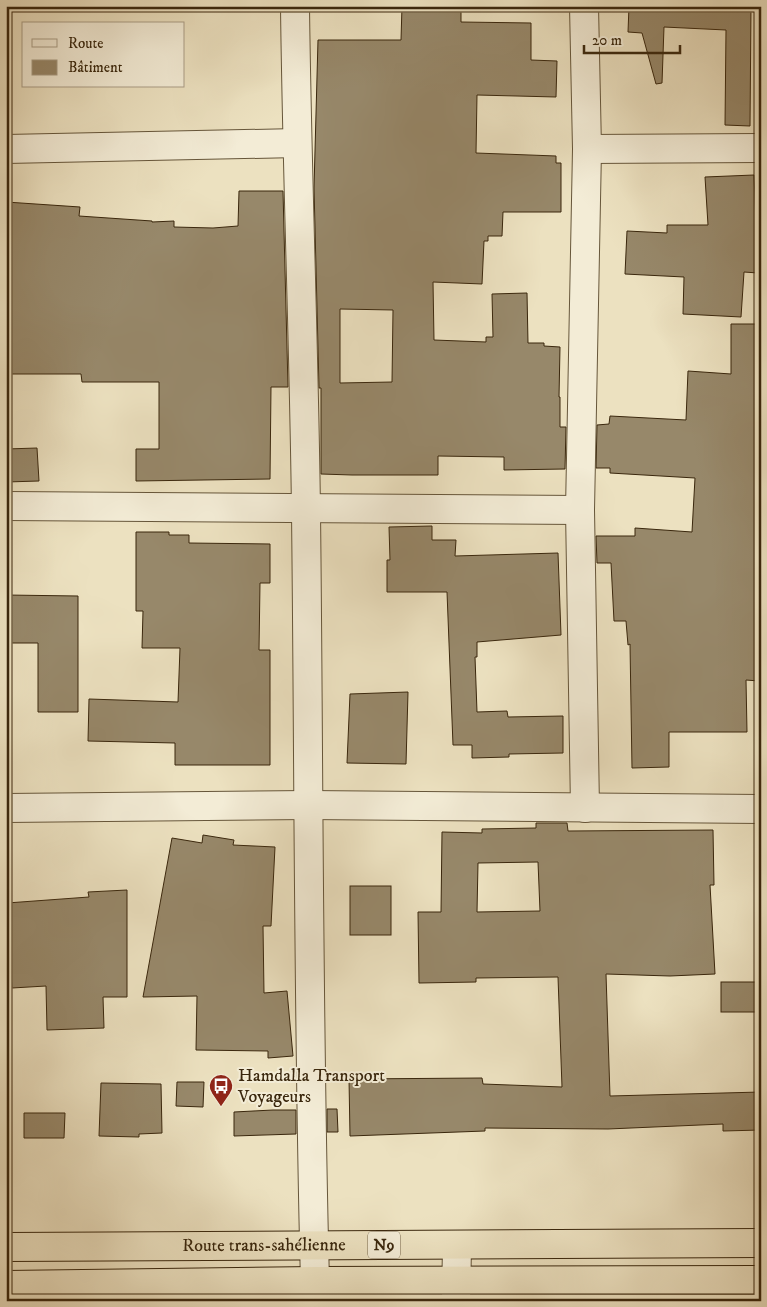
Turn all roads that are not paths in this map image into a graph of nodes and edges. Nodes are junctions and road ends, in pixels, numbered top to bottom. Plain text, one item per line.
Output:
1 (296, 6) edge
2 (584, 6) edge
3 (297, 144) junction
4 (761, 148) edge
5 (6, 149) edge
6 (587, 149) junction
7 (6, 506) edge
8 (306, 508) junction
9 (580, 510) junction
10 (308, 804) junction
11 (6, 808) edge
12 (585, 808) junction
13 (761, 810) edge
14 (761, 1242) edge
15 (314, 1245) junction
16 (457, 1246) junction
17 (6, 1247) edge
18 (761, 1280) edge
19 (315, 1281) junction
20 (6, 1285) edge
21 (456, 1291) edge

1 - 3 street
2 - 6 street
3 - 5 street
3 - 8 street
4 - 6 street
6 - 9 street
7 - 8 street
8 - 9 street
8 - 10 street
9 - 12 street
10 - 11 street
10 - 12 street
10 - 15 street
12 - 13 street
14 - 16 highway, Route trans-sahélienne / N9
15 - 16 highway, Route trans-sahélienne / N9
15 - 17 highway, Route trans-sahélienne / N9
15 - 19 street
16 - 21 street
18 - 21 highway, Route trans-sahélienne / N9
19 - 20 highway, Route trans-sahélienne / N9
19 - 21 highway, Route trans-sahélienne / N9

